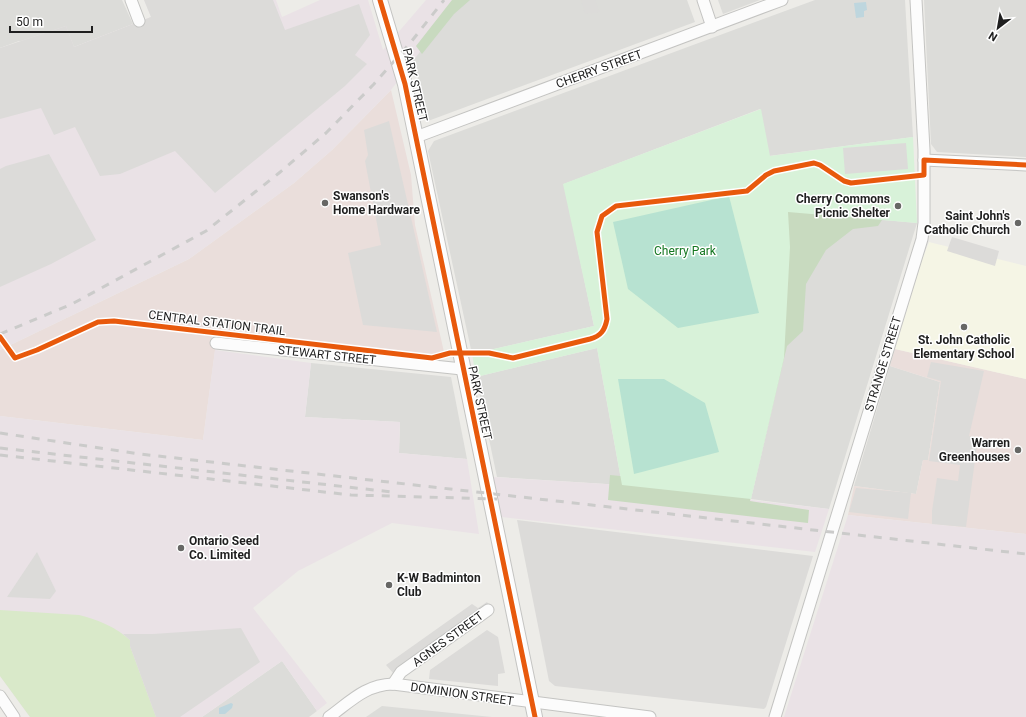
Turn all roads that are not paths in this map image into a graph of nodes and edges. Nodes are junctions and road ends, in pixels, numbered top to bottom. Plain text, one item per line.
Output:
1 (131, 0) edge
2 (380, 0) edge
3 (702, 0) edge
4 (782, 0) edge
5 (916, 0) edge
6 (139, 22) dead end
7 (712, 27) junction
8 (416, 137) junction
9 (924, 160) junction
10 (1026, 165) edge
11 (216, 343) dead end
12 (462, 369) junction
13 (488, 610) dead end
14 (393, 684) junction
15 (0, 696) edge
16 (533, 710) edge
17 (332, 716) edge
18 (14, 717) edge
19 (650, 717) edge
20 (775, 717) edge

1 - 6 street
2 - 8 street, PARK STREET
3 - 7 street
4 - 7 street, CHERRY STREET
5 - 9 street, STRANGE STREET
7 - 8 street, CHERRY STREET
8 - 12 street, PARK STREET
9 - 10 street
9 - 20 street, STRANGE STREET
11 - 12 street, STEWART STREET
12 - 16 street, PARK STREET
13 - 14 street, AGNES STREET
14 - 16 street, DOMINION STREET
14 - 17 street
15 - 18 street
16 - 19 street, DOMINION STREET

